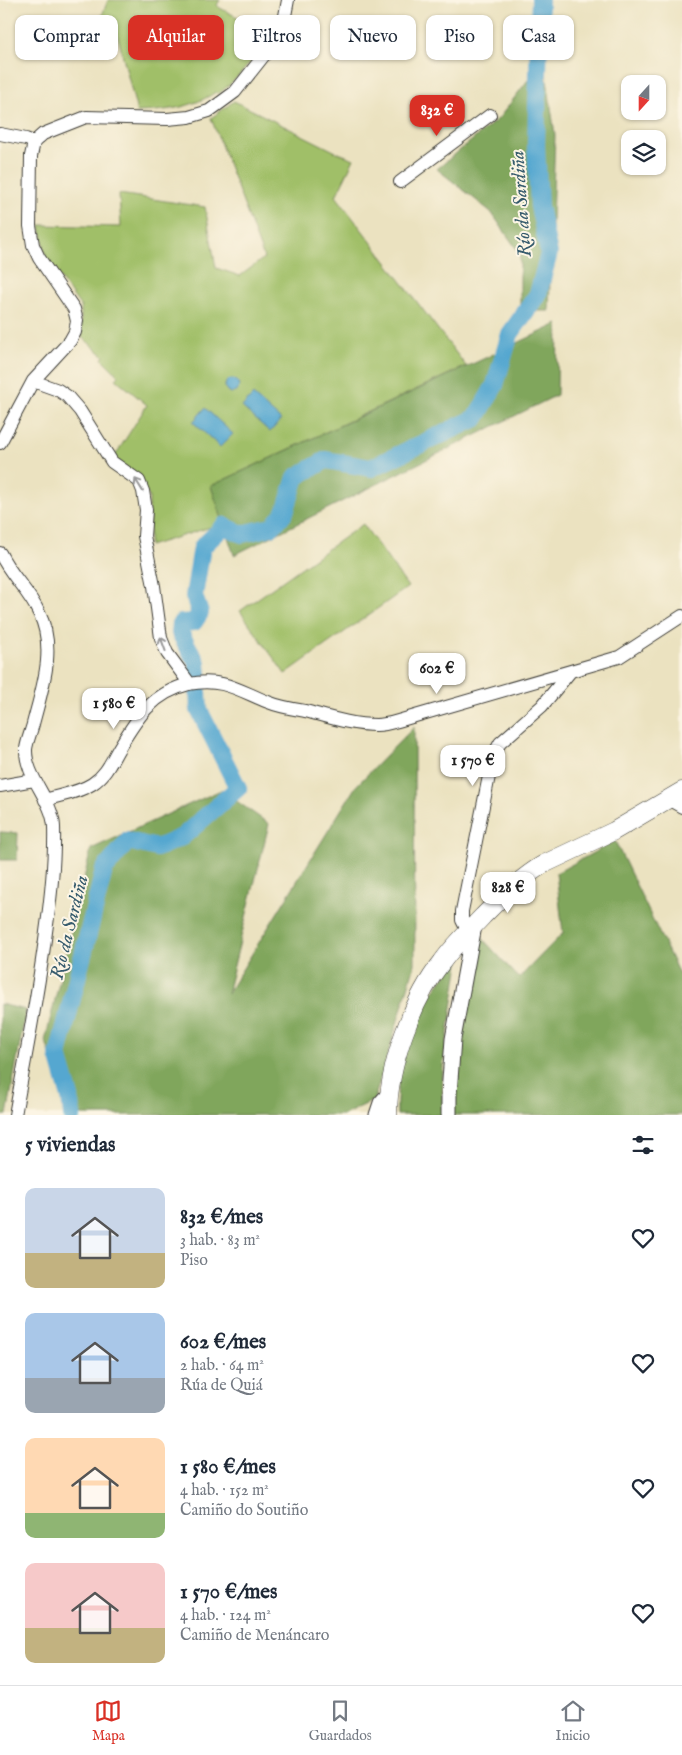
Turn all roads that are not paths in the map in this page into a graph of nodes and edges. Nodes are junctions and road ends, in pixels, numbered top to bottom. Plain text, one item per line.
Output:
1 (288, 0) edge
2 (490, 115) dead end
3 (0, 134) edge
4 (34, 142) junction
5 (400, 182) dead end
6 (33, 382) junction
7 (0, 443) edge
8 (0, 553) edge
9 (682, 616) edge
10 (570, 672) junction
11 (190, 684) junction
12 (34, 780) junction
13 (0, 786) edge
14 (677, 799) edge
15 (45, 800) junction
16 (471, 929) junction
17 (389, 1094) junction
18 (15, 1115) edge
19 (377, 1115) edge
20 (388, 1115) edge
21 (449, 1115) edge

1 - 4 street
2 - 5 street
3 - 4 street
4 - 6 street
6 - 7 street
11 -> 6 street
8 - 12 street
9 - 10 street
10 - 11 street
10 - 16 street
11 - 15 street
12 - 13 street
12 - 15 street
14 - 16 main road
15 - 18 street
16 - 17 main road
16 - 21 street
17 - 19 street
17 - 20 main road

